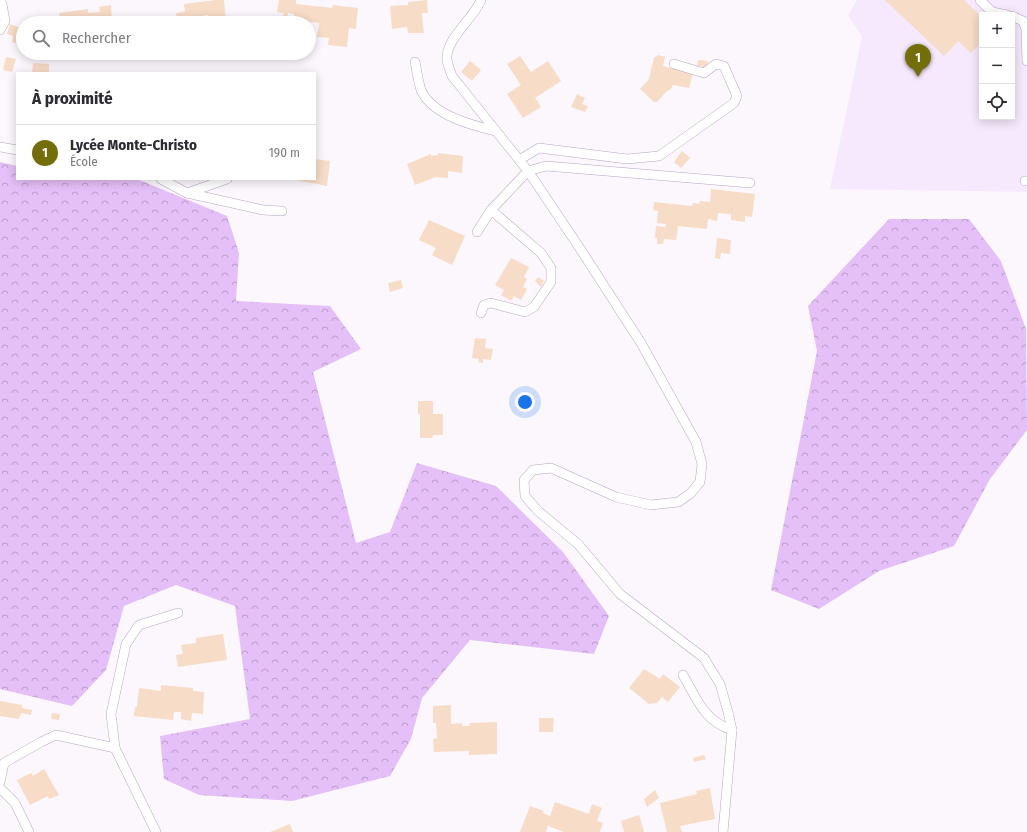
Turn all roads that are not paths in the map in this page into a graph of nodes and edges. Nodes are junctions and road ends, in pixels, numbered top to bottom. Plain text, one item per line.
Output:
1 (481, 0) edge
2 (980, 0) edge
3 (0, 2) edge
4 (992, 12) edge
5 (1015, 17) edge
6 (0, 30) edge
7 (1027, 61) edge
8 (415, 62) dead end
9 (674, 64) dead end
10 (495, 131) junction
11 (0, 147) edge
12 (16, 150) edge
13 (519, 160) junction
14 (528, 171) junction
15 (163, 180) edge
16 (223, 180) edge
17 (750, 183) dead end
18 (187, 193) junction
19 (491, 210) junction
20 (282, 211) dead end
21 (477, 232) dead end
22 (481, 313) dead end
23 (178, 613) dead end
24 (682, 675) dead end
25 (732, 730) junction
26 (115, 748) junction
27 (0, 782) edge
28 (0, 788) edge
29 (29, 832) edge
30 (156, 832) edge
31 (723, 832) edge

1 - 10 lane
2 - 4 lane
3 - 6 lane
5 - 7 lane
8 - 10 lane
9 - 13 lane
10 - 13 lane
11 - 12 lane
13 - 14 lane
14 - 17 lane
14 - 19 lane
14 - 25 lane
15 - 18 lane
16 - 18 lane
18 - 20 lane
19 - 21 lane
19 - 22 lane
23 - 26 lane
24 - 25 lane
25 - 31 lane
26 - 27 lane
26 - 30 lane
28 - 29 lane

